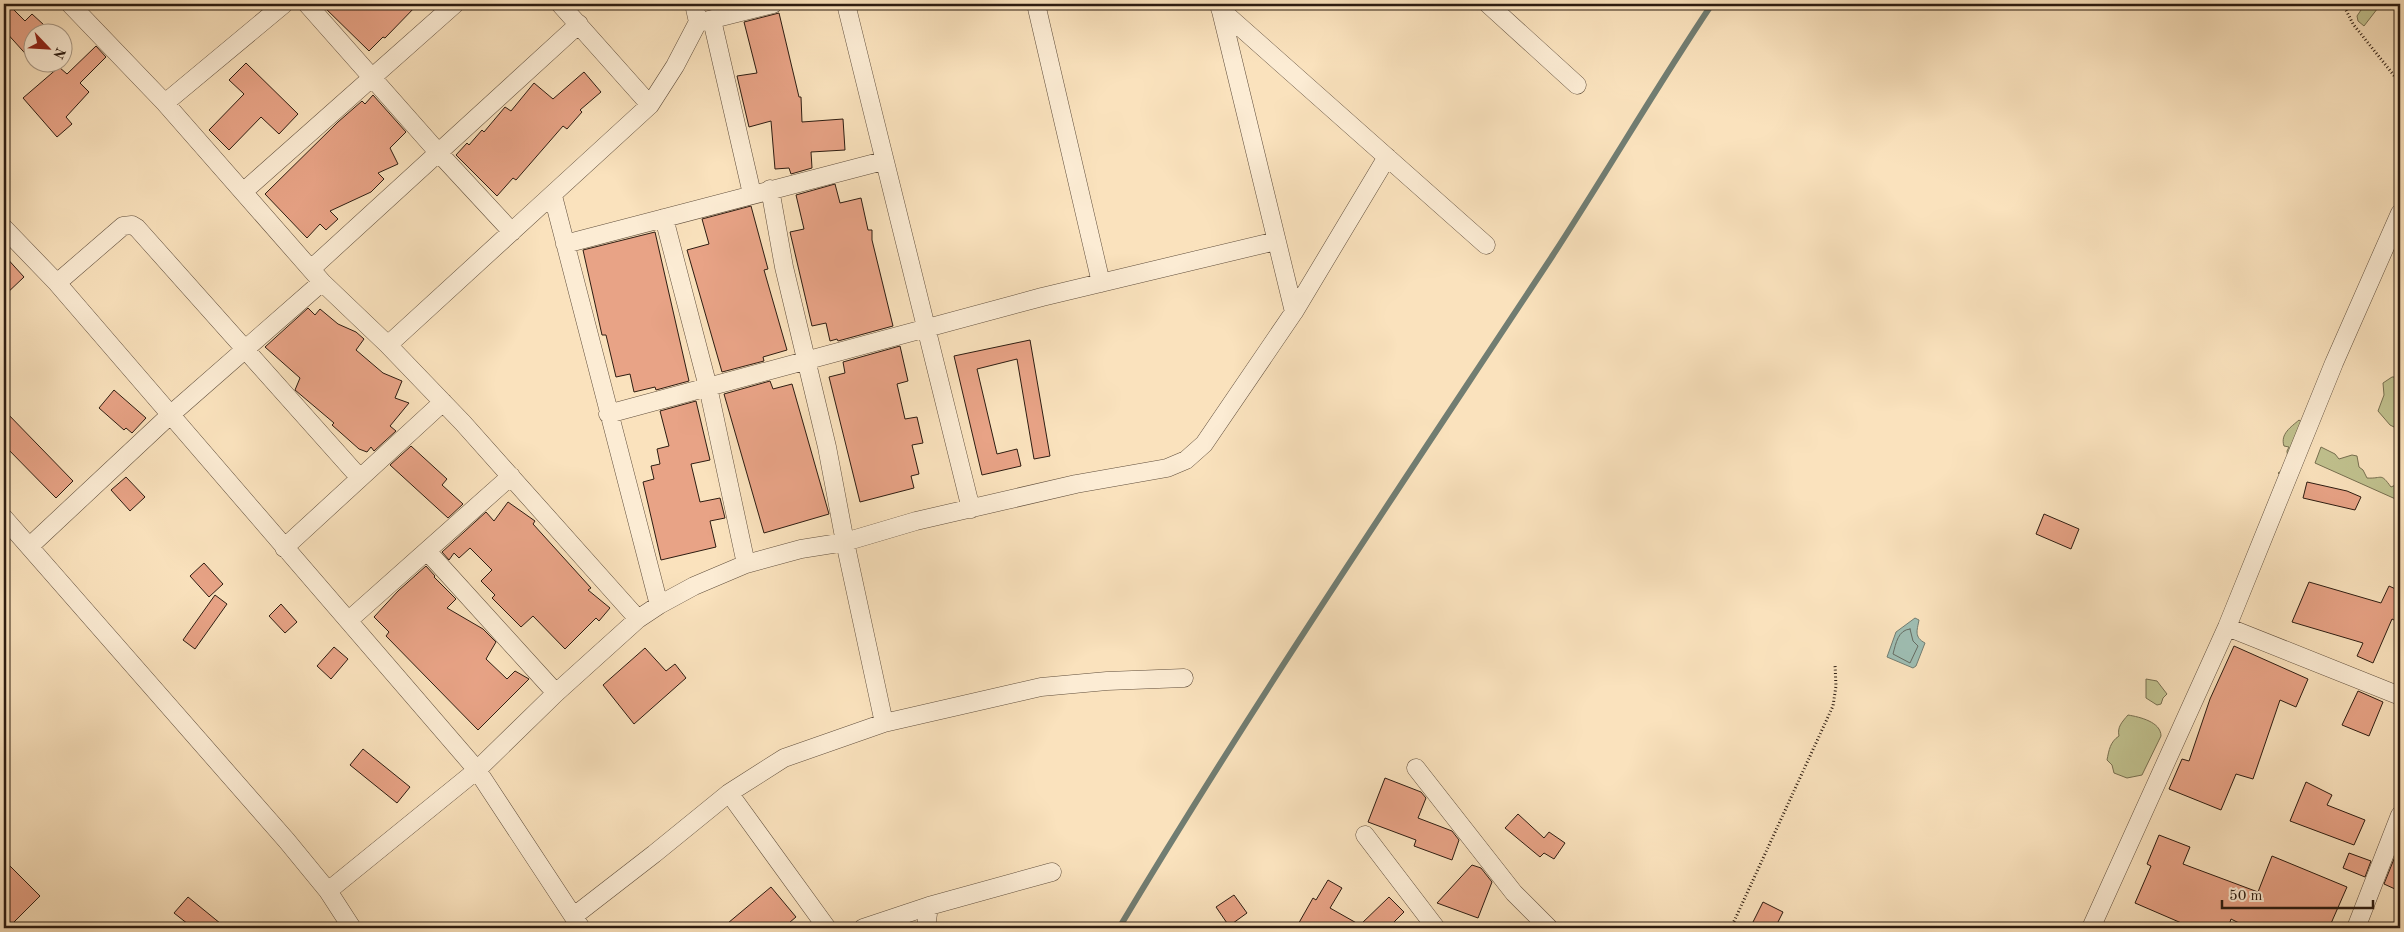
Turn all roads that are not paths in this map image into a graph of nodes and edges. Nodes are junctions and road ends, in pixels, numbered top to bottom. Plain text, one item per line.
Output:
1 (70, 4) edge
2 (284, 4) edge
3 (307, 4) edge
4 (455, 4) edge
5 (560, 4) edge
6 (694, 4) edge
7 (773, 4) edge
8 (846, 4) edge
9 (1036, 4) edge
10 (1488, 4) edge
11 (1220, 7) edge
12 (705, 21) junction
13 (579, 24) junction
14 (373, 79) junction
15 (1577, 85) dead end
16 (165, 103) junction
17 (650, 104) junction
18 (437, 151) junction
19 (1387, 157) junction
20 (883, 161) junction
21 (770, 190) junction
22 (243, 192) junction
23 (752, 194) junction
24 (553, 196) junction
25 (2400, 213) edge
26 (664, 218) junction
27 (4, 228) edge
28 (512, 232) junction
29 (1276, 241) junction
30 (565, 244) junction
31 (1486, 245) dead end
32 (316, 276) junction
33 (1101, 283) junction
34 (57, 284) junction
35 (1294, 312) junction
36 (927, 330) junction
37 (388, 345) junction
38 (246, 348) junction
39 (805, 361) junction
40 (708, 387) junction
41 (443, 402) junction
42 (608, 414) junction
43 (169, 416) junction
44 (511, 476) junction
45 (359, 477) junction
46 (971, 509) junction
47 (4, 518) edge
48 (845, 542) junction
49 (30, 546) junction
50 (284, 548) junction
51 (427, 551) junction
52 (746, 564) junction
53 (659, 605) junction
54 (638, 619) junction
55 (349, 620) junction
56 (2227, 627) junction
57 (1184, 678) dead end
58 (556, 694) junction
59 (2400, 696) edge
60 (884, 723) junction
61 (1416, 768) dead end
62 (477, 770) junction
63 (728, 793) junction
64 (2400, 815) edge
65 (1364, 836) dead end
66 (1052, 872) dead end
67 (328, 891) junction
68 (929, 906) junction
69 (578, 922) edge
70 (352, 928) edge
71 (828, 928) edge
72 (863, 928) edge
73 (926, 928) edge
74 (1436, 928) edge
75 (1549, 928) edge
76 (2091, 928) edge
77 (2356, 928) edge

1 - 16 street
2 - 16 street
3 - 14 street
4 - 14 street
5 - 13 street
6 - 12 street
7 - 12 street
8 - 20 street
9 - 33 street
10 - 15 street
11 - 19 street
11 - 29 street
12 - 17 street
12 - 23 street
13 - 17 street
13 - 18 street
14 - 18 street
14 - 22 street
16 - 22 street
17 - 24 street
18 - 28 street
18 - 32 street
19 - 31 street
19 - 35 street
20 - 21 street
20 - 36 street
21 - 23 street
21 - 39 street
22 - 32 street
23 - 26 street
24 - 28 street
24 - 30 street
25 - 56 street
26 - 30 street
26 - 40 street
27 - 34 street
28 - 37 street
29 - 33 street
29 - 35 street
30 - 42 street
32 - 37 street
32 - 38 street
33 - 36 street
34 - 38 street
34 - 43 street
35 - 46 street
36 - 39 street
36 - 46 street
37 - 41 street
38 - 43 street
38 - 45 street
39 - 40 street
39 - 48 street
40 - 42 street
40 - 52 street
41 - 44 street
41 - 45 street
42 - 53 street
43 - 49 street
43 - 50 street
44 - 51 street
44 - 54 street
45 - 50 street
46 - 48 street
47 - 49 street
48 - 52 street
48 - 60 street
49 - 67 street
50 - 55 street
51 - 55 street
51 - 58 street
52 - 53 street
53 - 54 street
54 - 58 street
55 - 62 street
56 - 59 street
56 - 76 street
57 - 60 street
58 - 62 street
60 - 63 street
61 - 75 street
62 - 67 street
62 - 69 street
63 - 69 street
63 - 71 street
64 - 77 street
65 - 74 street
66 - 68 street
67 - 70 street
68 - 72 street
68 - 73 street

